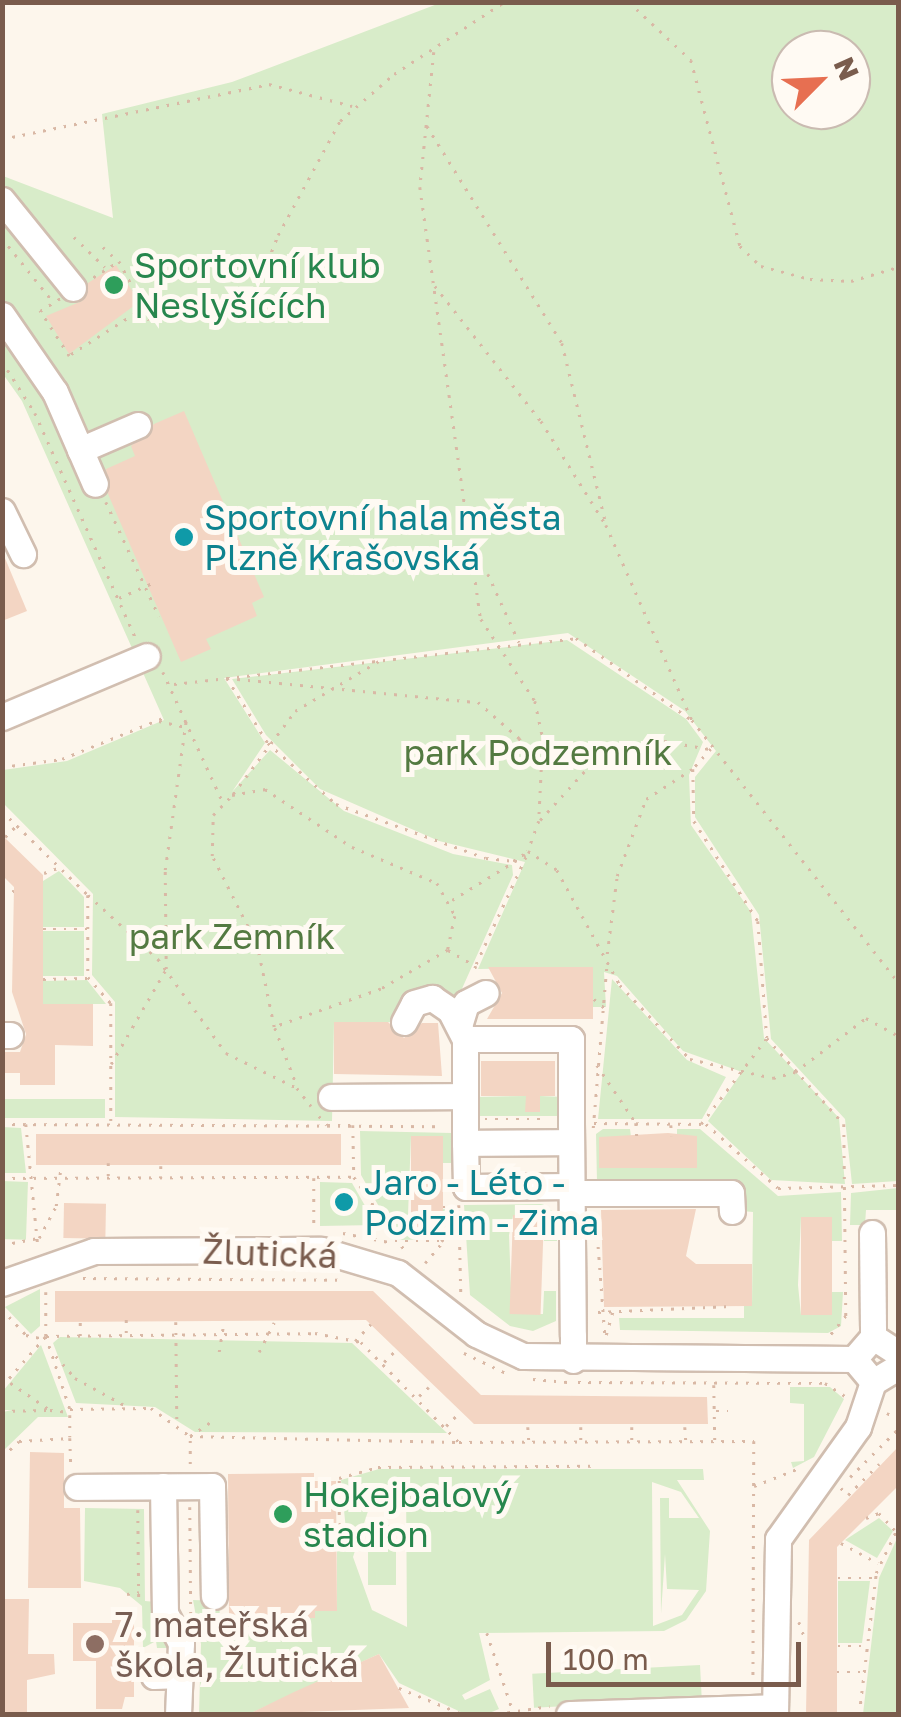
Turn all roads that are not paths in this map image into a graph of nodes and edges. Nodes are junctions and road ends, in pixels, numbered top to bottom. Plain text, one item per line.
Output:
1 (2, 200) edge
2 (64, 295) road end
3 (2, 316) edge
4 (138, 425) dead end
5 (80, 450) junction
6 (97, 489) road end
7 (2, 511) edge
8 (23, 554) dead end
9 (147, 656) road end
10 (2, 717) edge
11 (478, 989) road end
12 (404, 1022) dead end
13 (462, 1032) junction
14 (330, 1097) dead end
15 (465, 1119) junction
16 (582, 1130) junction
17 (580, 1190) junction
18 (732, 1202) dead end
19 (872, 1233) dead end
20 (9, 1290) edge
21 (873, 1337) junction
22 (573, 1348) junction
23 (898, 1353) edge
24 (854, 1359) junction
25 (898, 1368) edge
26 (873, 1382) junction
27 (74, 1482) road end
28 (163, 1486) junction
29 (214, 1596) dead end
30 (180, 1675) junction
31 (154, 1676) dead end
32 (768, 1709) edge
33 (178, 1714) edge
34 (569, 1714) edge

1 - 2 street
3 - 5 street
4 - 5 street
5 - 6 street
7 - 8 street
9 - 10 street
11 - 13 street
12 - 13 street
13 - 15 street
13 - 16 street
14 - 15 street
15 - 16 street
15 - 17 street
16 - 17 street
17 - 18 street
17 - 22 street
19 - 21 street
20 - 22 street, Žlutická
21 - 23 street
21 - 24 street
22 - 24 street, Žlutická
24 - 26 street
25 - 26 street
26 - 32 street
27 - 28 street
28 - 29 street
28 - 30 street
30 - 31 street
30 - 33 street
32 - 34 street

